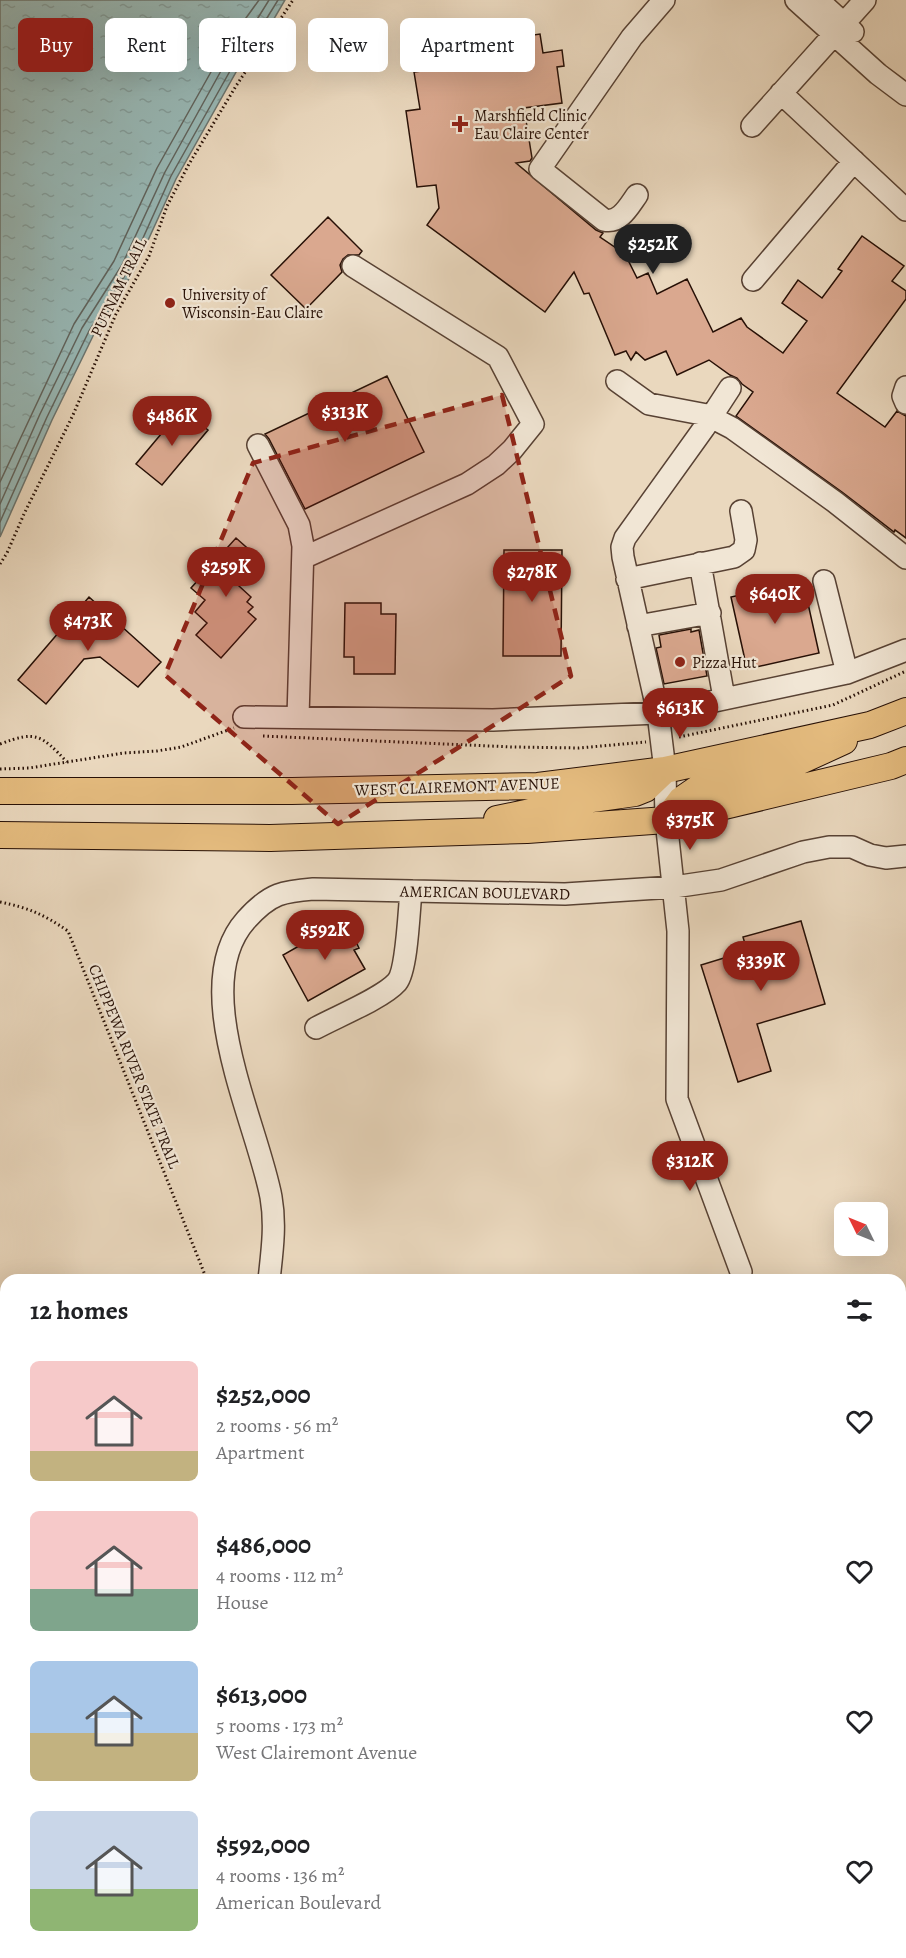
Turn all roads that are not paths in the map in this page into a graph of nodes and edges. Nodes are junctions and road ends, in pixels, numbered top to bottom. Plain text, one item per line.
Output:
1 (664, 0) edge
2 (796, 0) edge
3 (818, 0) edge
4 (865, 0) edge
5 (839, 29) junction
6 (906, 86) edge
7 (781, 93) junction
8 (906, 95) edge
9 (752, 126) dead end
10 (854, 161) junction
11 (637, 195) dead end
12 (906, 210) edge
13 (353, 266) dead end
14 (753, 280) dead end
15 (617, 381) dead end
16 (729, 387) dead end
17 (906, 387) edge
18 (906, 403) edge
19 (711, 418) junction
20 (258, 445) dead end
21 (741, 512) dead end
22 (303, 558) junction
23 (906, 558) edge
24 (700, 563) junction
25 (627, 579) junction
26 (824, 581) dead end
27 (710, 613) junction
28 (638, 626) junction
29 (906, 650) edge
30 (847, 673) junction
31 (724, 698) junction
32 (906, 711) edge
33 (658, 713) junction
34 (298, 717) junction
35 (240, 723) road end
36 (870, 725) junction
37 (906, 760) edge
38 (665, 770) junction
39 (2, 776) edge
40 (666, 820) junction
41 (432, 832) junction
42 (0, 835) edge
43 (906, 856) edge
44 (674, 887) junction
45 (411, 891) junction
46 (316, 1028) dead end
47 (741, 1272) dead end
48 (270, 1274) edge

1 - 11 street
2 - 5 street
3 - 5 street
4 - 5 street
5 - 6 street
5 - 7 street
5 - 8 street
7 - 9 street
7 - 10 street
10 - 12 street
10 - 14 street
13 - 22 street
15 - 19 street
16 - 19 street
17 - 18 street
19 - 23 street
19 - 25 street
20 - 22 street
21 - 24 street
22 - 34 street
24 - 25 street
24 - 27 street
25 - 28 street
26 - 30 street
27 - 28 street
27 - 31 street
28 - 33 street
29 - 30 street
30 - 31 street
31 - 33 street
32 - 36 main road, WEST CLAIREMONT AVENUE
33 - 34 street
33 - 38 street
34 - 35 street
36 - 38 main road, WEST CLAIREMONT AVENUE
36 - 40 main road
37 - 40 main road
38 - 39 main road, WEST CLAIREMONT AVENUE
38 - 40 street
38 - 41 main road
40 - 41 main road
40 - 44 street
41 - 42 main road
43 - 44 street, AMERICAN BOULEVARD
44 - 45 street, AMERICAN BOULEVARD
44 - 47 street
45 - 46 street
45 - 48 street, AMERICAN BOULEVARD

